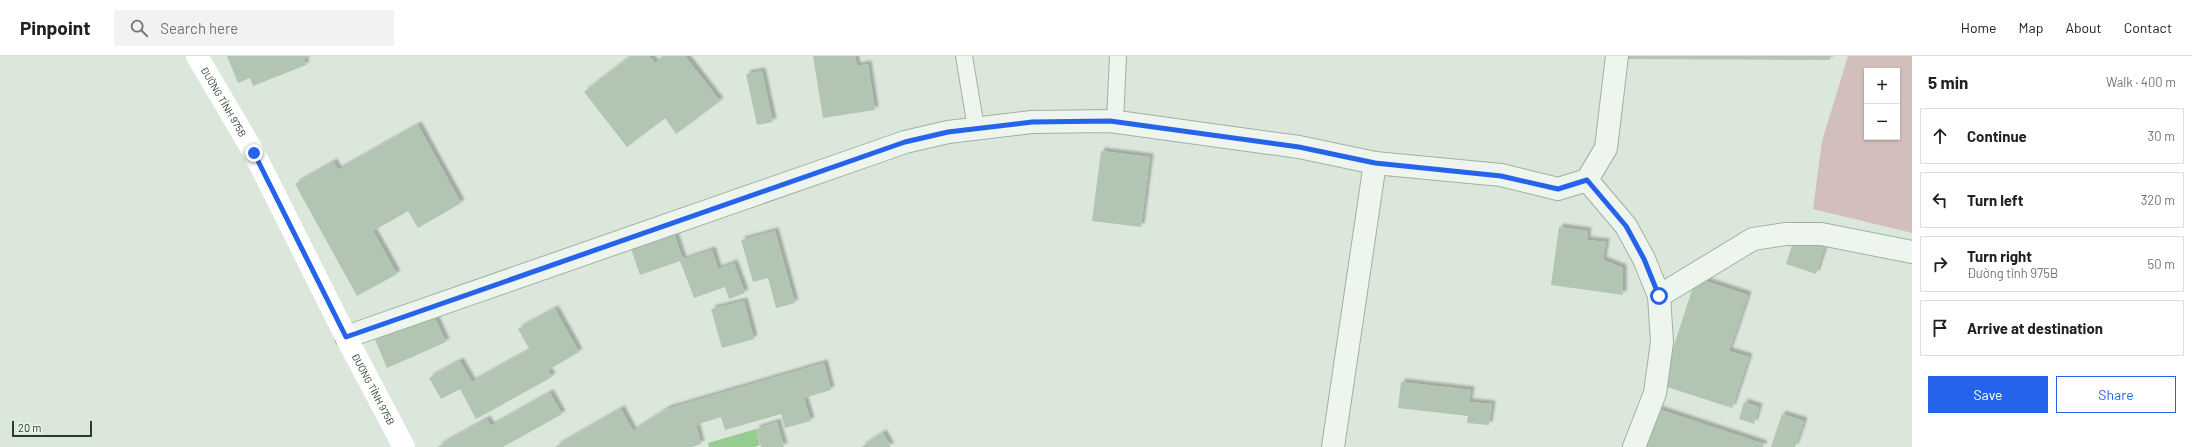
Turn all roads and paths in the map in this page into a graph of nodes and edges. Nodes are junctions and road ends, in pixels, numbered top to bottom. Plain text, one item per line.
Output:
1 (197, 56) edge
2 (964, 56) edge
3 (1118, 56) edge
4 (1617, 56) edge
5 (1115, 122) junction
6 (976, 128) junction
7 (1375, 163) junction
8 (1587, 180) junction
9 (1912, 252) edge
10 (1659, 296) junction
11 (346, 337) junction
12 (404, 447) edge
13 (1333, 447) edge
14 (1634, 447) edge

1 - 11 main road, ĐƯỜNG TỈNH 975B
2 - 6 lane
3 - 5 lane
4 - 8 street
5 - 6 street
5 - 7 street
6 - 11 street
7 - 8 street
7 - 13 street
8 - 10 street
9 - 10 street
10 - 14 street
11 - 12 main road, ĐƯỜNG TỈNH 975B

